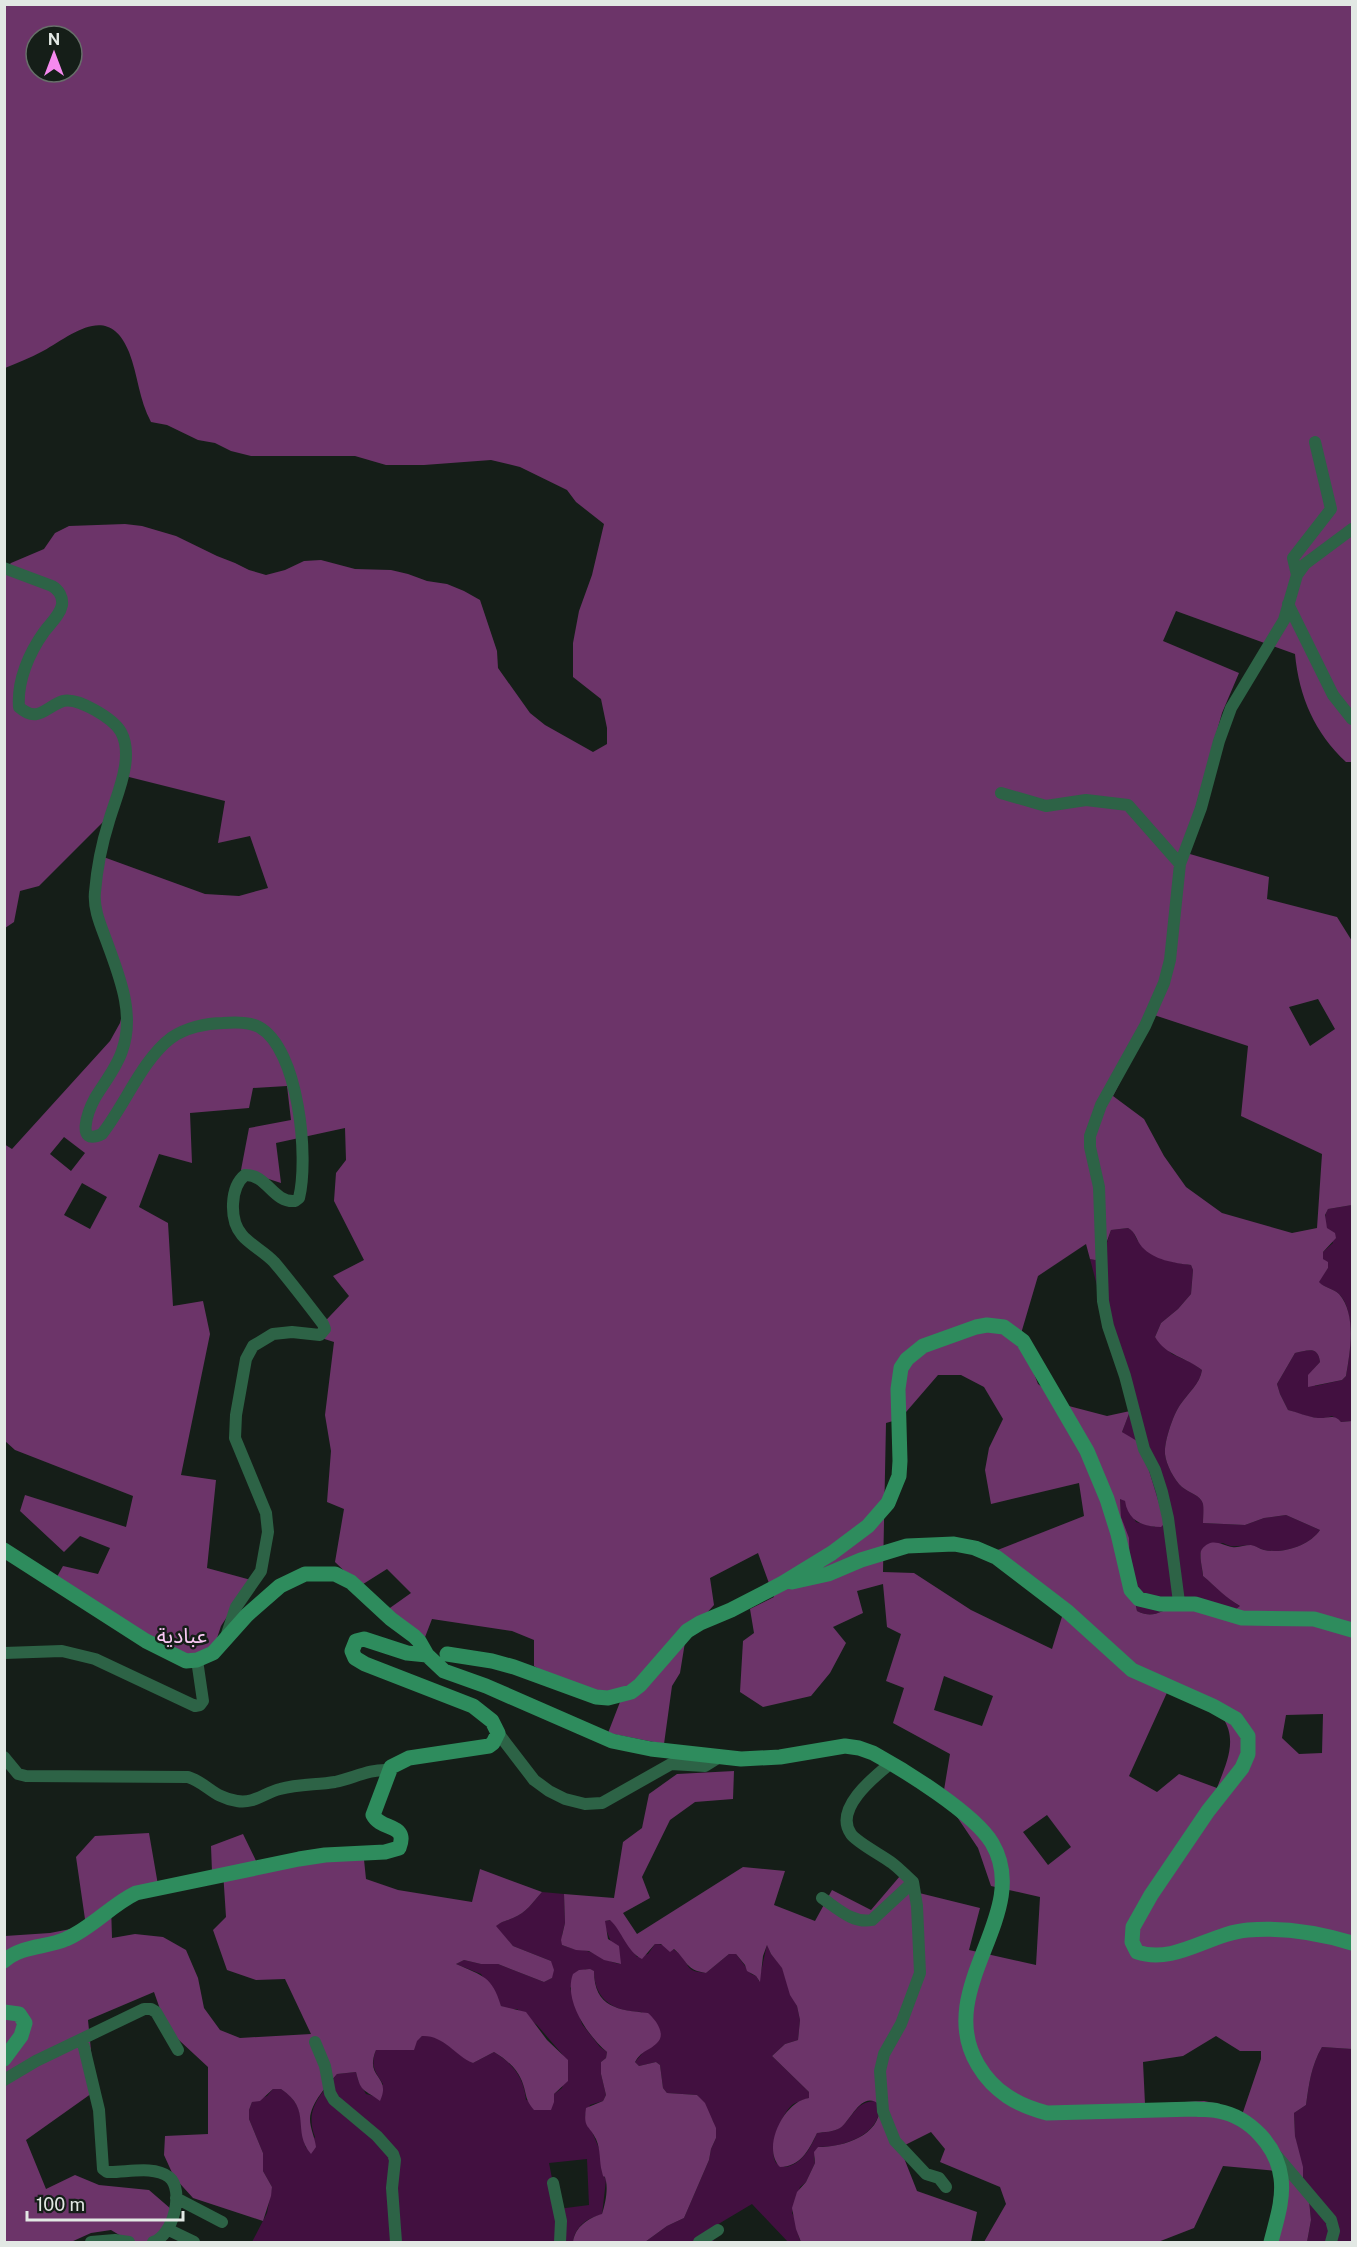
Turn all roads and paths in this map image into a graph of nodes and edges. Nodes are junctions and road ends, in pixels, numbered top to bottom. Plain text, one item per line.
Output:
1 (1315, 442) dead end
2 (1353, 529) edge
3 (4, 568) edge
4 (1297, 575) junction
5 (1288, 604) junction
6 (1353, 719) edge
7 (1001, 793) dead end
8 (1180, 864) junction
9 (4, 1550) edge
10 (783, 1583) junction
11 (1179, 1602) junction
12 (1353, 1630) edge
13 (226, 1638) junction
14 (425, 1651) junction
15 (4, 1653) edge
16 (447, 1654) junction
17 (197, 1660) junction
18 (486, 1686) junction
19 (498, 1733) junction
20 (4, 1757) edge
21 (718, 1758) junction
22 (891, 1763) junction
23 (388, 1770) junction
24 (913, 1882) junction
25 (822, 1898) dead end
26 (1353, 1942) edge
27 (4, 1960) edge
28 (4, 2012) edge
29 (82, 2039) junction
30 (315, 2042) dead end
31 (178, 2050) dead end
32 (4, 2059) edge
33 (4, 2080) edge
34 (1273, 2152) junction
35 (553, 2183) dead end
36 (946, 2187) dead end
37 (176, 2198) junction
38 (222, 2222) dead end
39 (169, 2230) junction
40 (718, 2230) dead end
41 (91, 2242) edge
42 (129, 2242) edge
43 (153, 2242) edge
44 (194, 2242) edge
45 (396, 2242) edge
46 (560, 2242) edge
47 (699, 2242) edge
48 (1270, 2242) edge
49 (1331, 2242) edge

1 - 4 street
2 - 4 street
3 - 13 street
4 - 5 street
5 - 6 street
5 - 8 street
7 - 8 street
8 - 11 street
9 - 17 street
10 - 11 street
10 - 16 street
10 - 26 street
11 - 12 street
13 - 14 street
13 - 17 street
14 - 16 street
14 - 18 street
14 - 19 street
15 - 17 street
16 - 18 street
18 - 21 street
19 - 21 street
19 - 23 street
20 - 23 street
21 - 22 street
22 - 24 street
22 - 34 street
23 - 27 street
24 - 25 street
24 - 36 street
28 - 32 street
29 - 31 street
29 - 33 street
29 - 37 street
30 - 45 street
34 - 48 street
34 - 49 street
35 - 46 street
37 - 38 street
37 - 39 street
39 - 43 street
39 - 44 street
40 - 47 street
41 - 42 street

